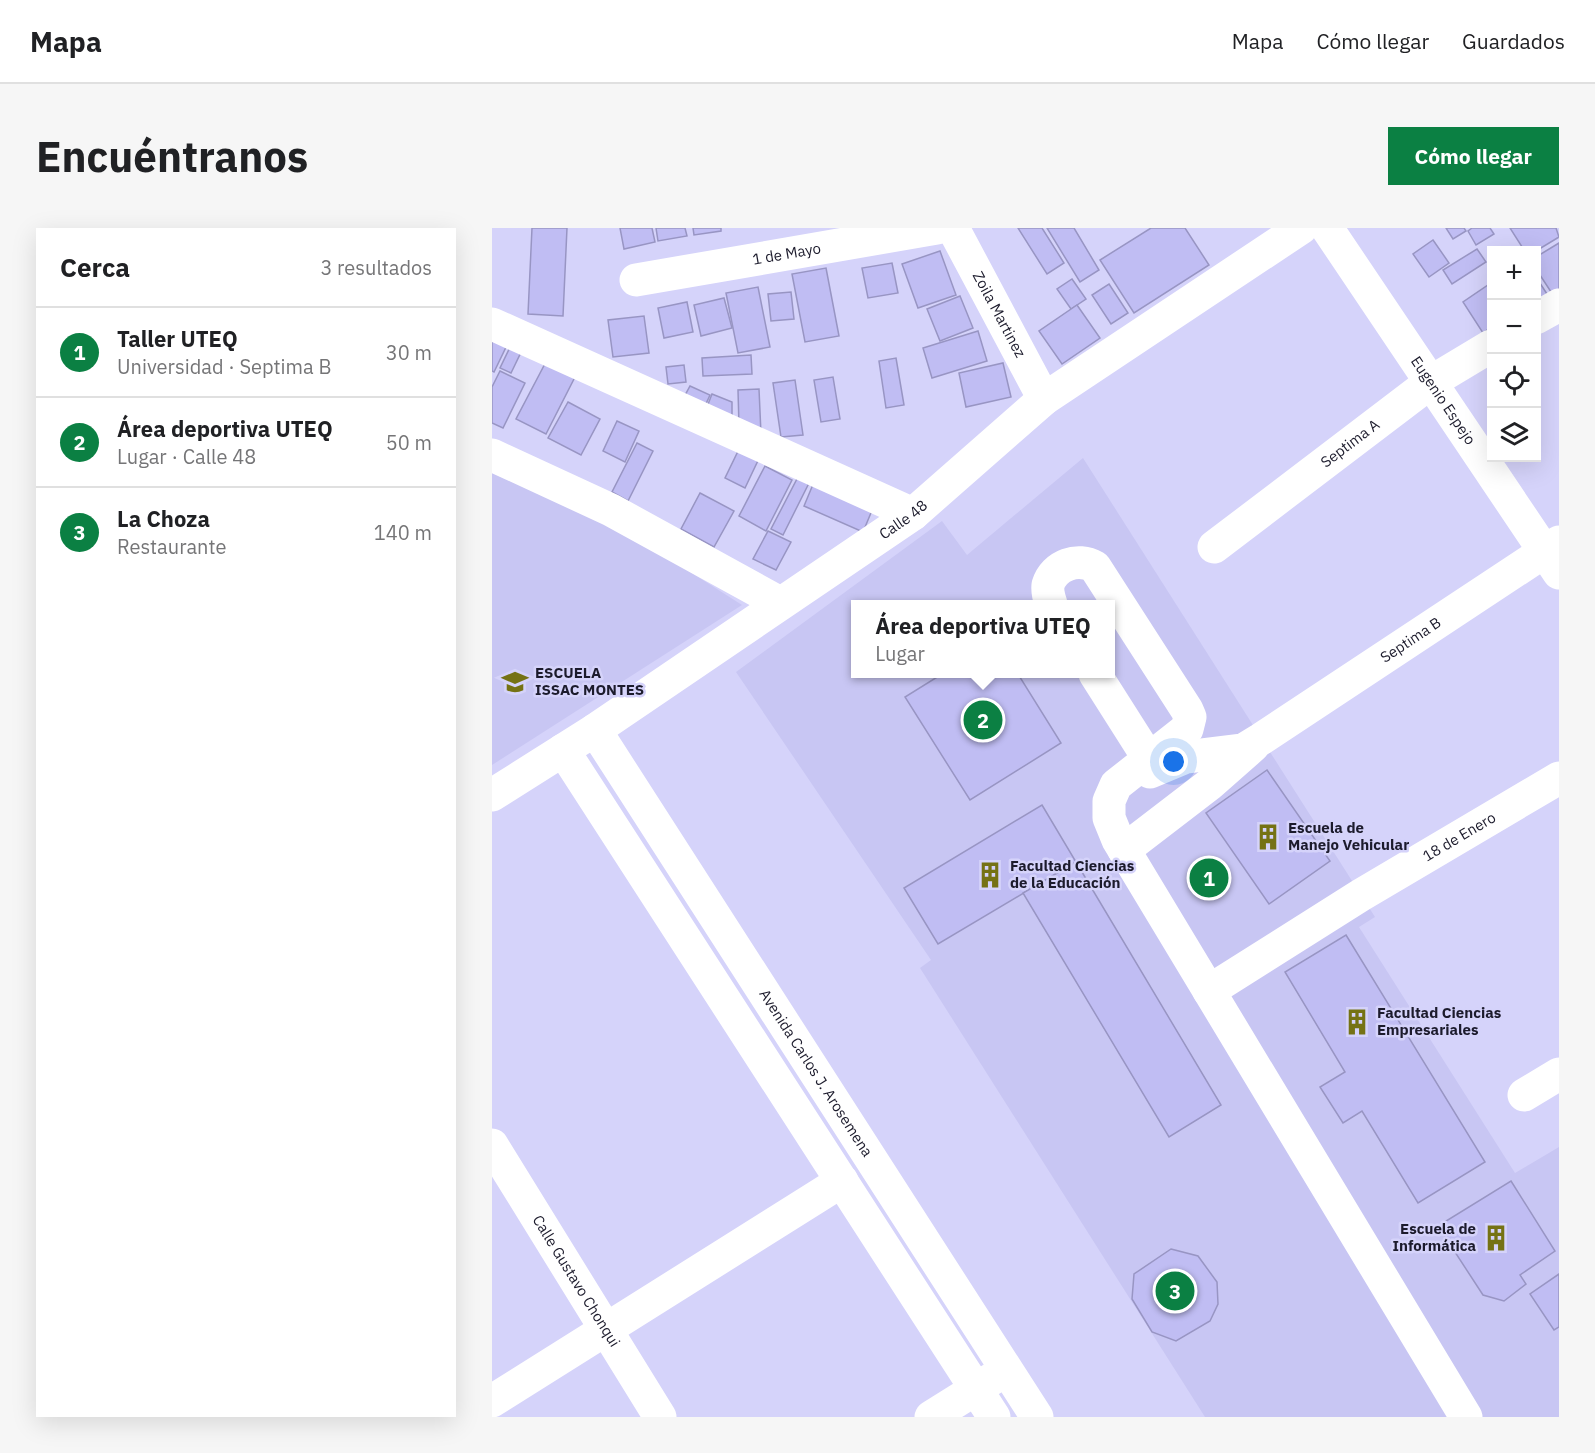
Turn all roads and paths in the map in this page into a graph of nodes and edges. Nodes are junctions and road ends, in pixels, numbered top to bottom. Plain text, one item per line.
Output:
1 (937, 228) edge
2 (952, 228) edge
3 (1301, 228) edge
4 (1327, 228) edge
5 (636, 280) dead end
6 (1559, 304) edge
7 (1541, 315) edge
8 (492, 324) edge
9 (1487, 348) edge
10 (1431, 382) junction
11 (1044, 399) junction
12 (492, 455) edge
13 (913, 514) junction
14 (1214, 547) dead end
15 (1554, 555) edge
16 (1050, 600) edge
17 (780, 603) junction
18 (1098, 678) edge
19 (595, 730) junction
20 (1261, 739) junction
21 (563, 750) junction
22 (1149, 759) junction
23 (1559, 778) edge
24 (1116, 785) junction
25 (492, 795) edge
26 (1124, 850) junction
27 (1209, 991) junction
28 (1559, 1074) edge
29 (1524, 1095) dead end
30 (492, 1145) edge
31 (842, 1181) junction
32 (606, 1329) junction
33 (1007, 1370) junction
34 (976, 1388) junction
35 (492, 1401) edge
36 (660, 1417) edge
37 (931, 1417) edge
38 (994, 1417) edge
39 (1037, 1417) edge
40 (1466, 1417) edge

1 - 5 street, 1 de Mayo
2 - 11 street, Zoila Martinez
3 - 11 street, Calle 48
4 - 10 street, Eugenio Espejo
6 - 7 street
8 - 13 street
9 - 10 street, Septima A
10 - 14 street, Septima A
10 - 15 street, Eugenio Espejo
11 - 13 street, Calle 48
12 - 17 street
13 - 17 street, Calle 48
15 - 20 street, Septima B
16 - 22 street
17 - 19 street, Calle 48
18 - 22 street
19 - 21 street, Calle 48
19 - 33 street, Avenida Carlos J. Arosemena
20 - 24 street
20 - 26 street
21 - 25 street, Calle 48
21 - 31 street
22 - 24 street
23 - 27 street, 18 de Enero
24 - 26 street
26 - 27 street
27 - 40 street
28 - 29 street
30 - 32 street, Calle Gustavo Chonqui
31 - 32 street
31 - 34 street
32 - 35 street
32 - 36 street, Calle Gustavo Chonqui
33 - 34 street
33 - 39 street, Avenida Carlos J. Arosemena
34 - 37 street
34 - 38 street

